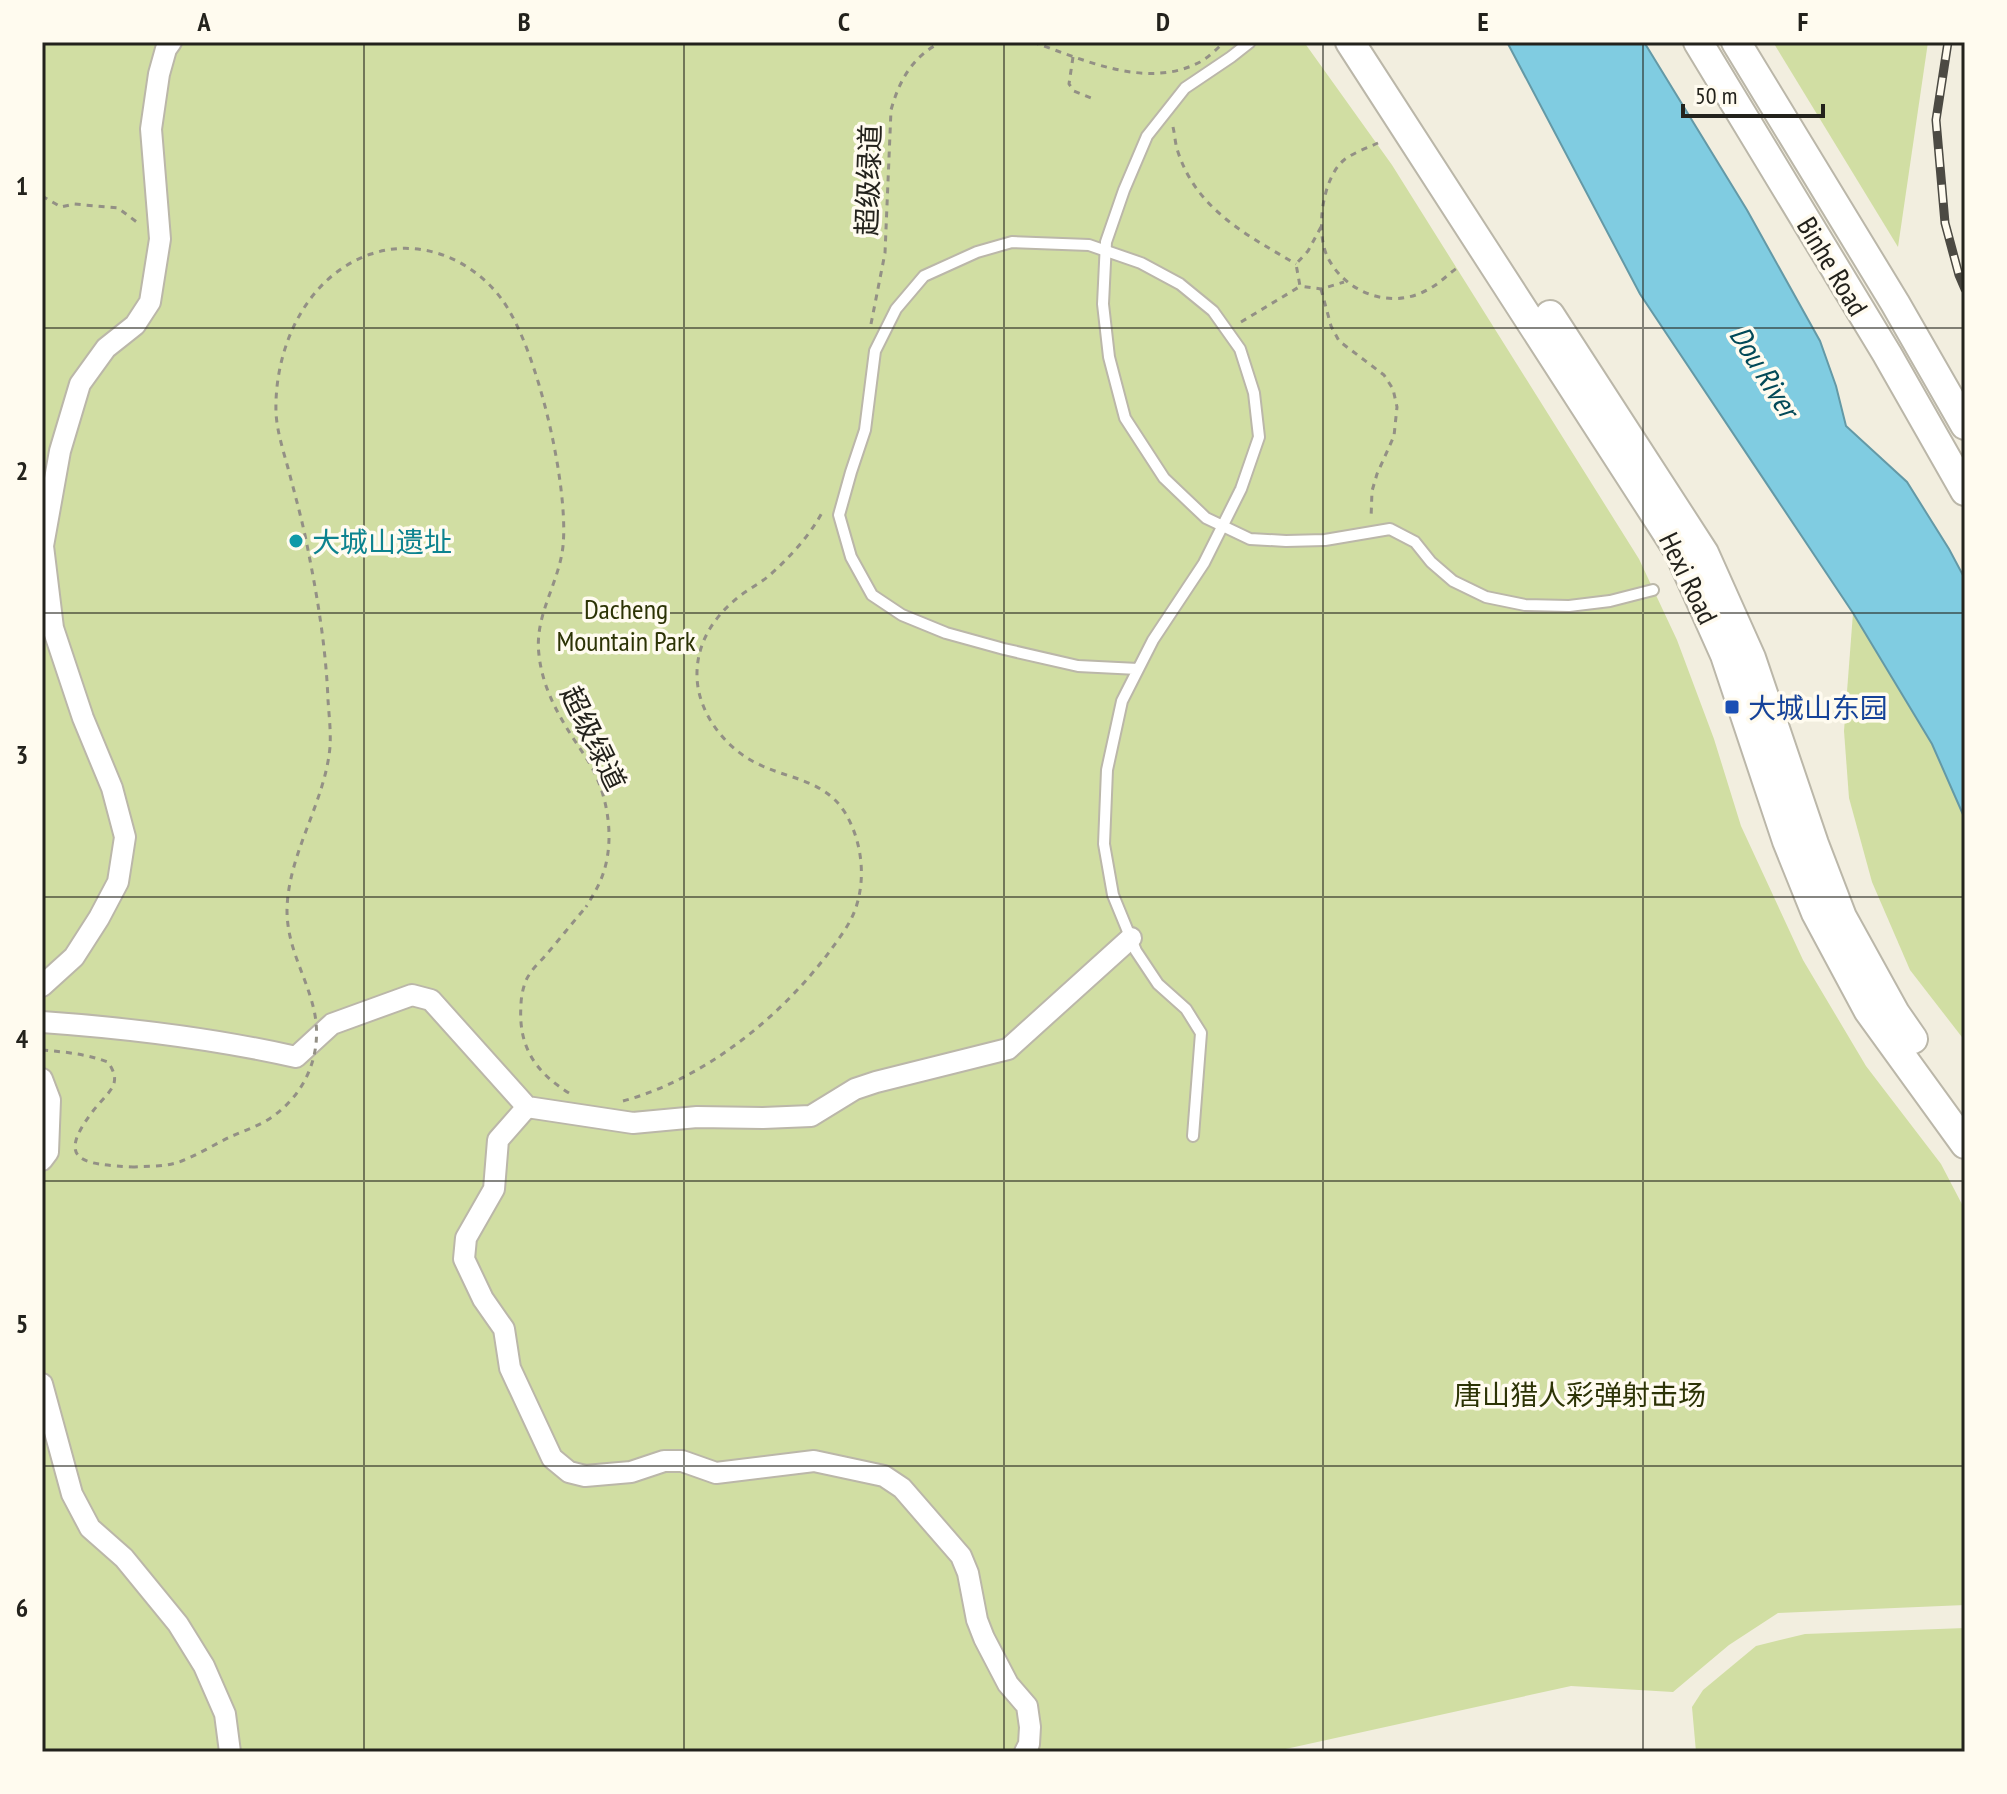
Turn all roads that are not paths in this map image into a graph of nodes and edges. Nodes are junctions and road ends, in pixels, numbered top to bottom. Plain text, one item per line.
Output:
1 (171, 42) edge
2 (1250, 42) edge
3 (1350, 42) edge
4 (1373, 42) edge
5 (1698, 42) edge
6 (1736, 42) edge
7 (1965, 425) edge
8 (1965, 491) edge
9 (42, 546) edge
10 (1653, 590) dead end
11 (1138, 669) junction
12 (1131, 938) junction
13 (42, 986) edge
14 (42, 1022) edge
15 (42, 1079) edge
16 (527, 1107) junction
17 (1965, 1111) edge
18 (1193, 1136) dead end
19 (1965, 1144) edge
20 (42, 1160) edge
21 (42, 1384) edge
22 (230, 1752) edge
23 (1025, 1752) edge

1 - 9 street
2 - 10 lane
3 - 19 street, Hexi Road
4 - 17 street, Hexi Road
5 - 8 street, Binhe Road
6 - 7 street, Binhe Road
9 - 13 street
11 - 11 lane
11 - 12 lane
12 - 16 street
12 - 18 lane
14 - 16 street
15 - 20 street
16 - 23 street
21 - 22 street

